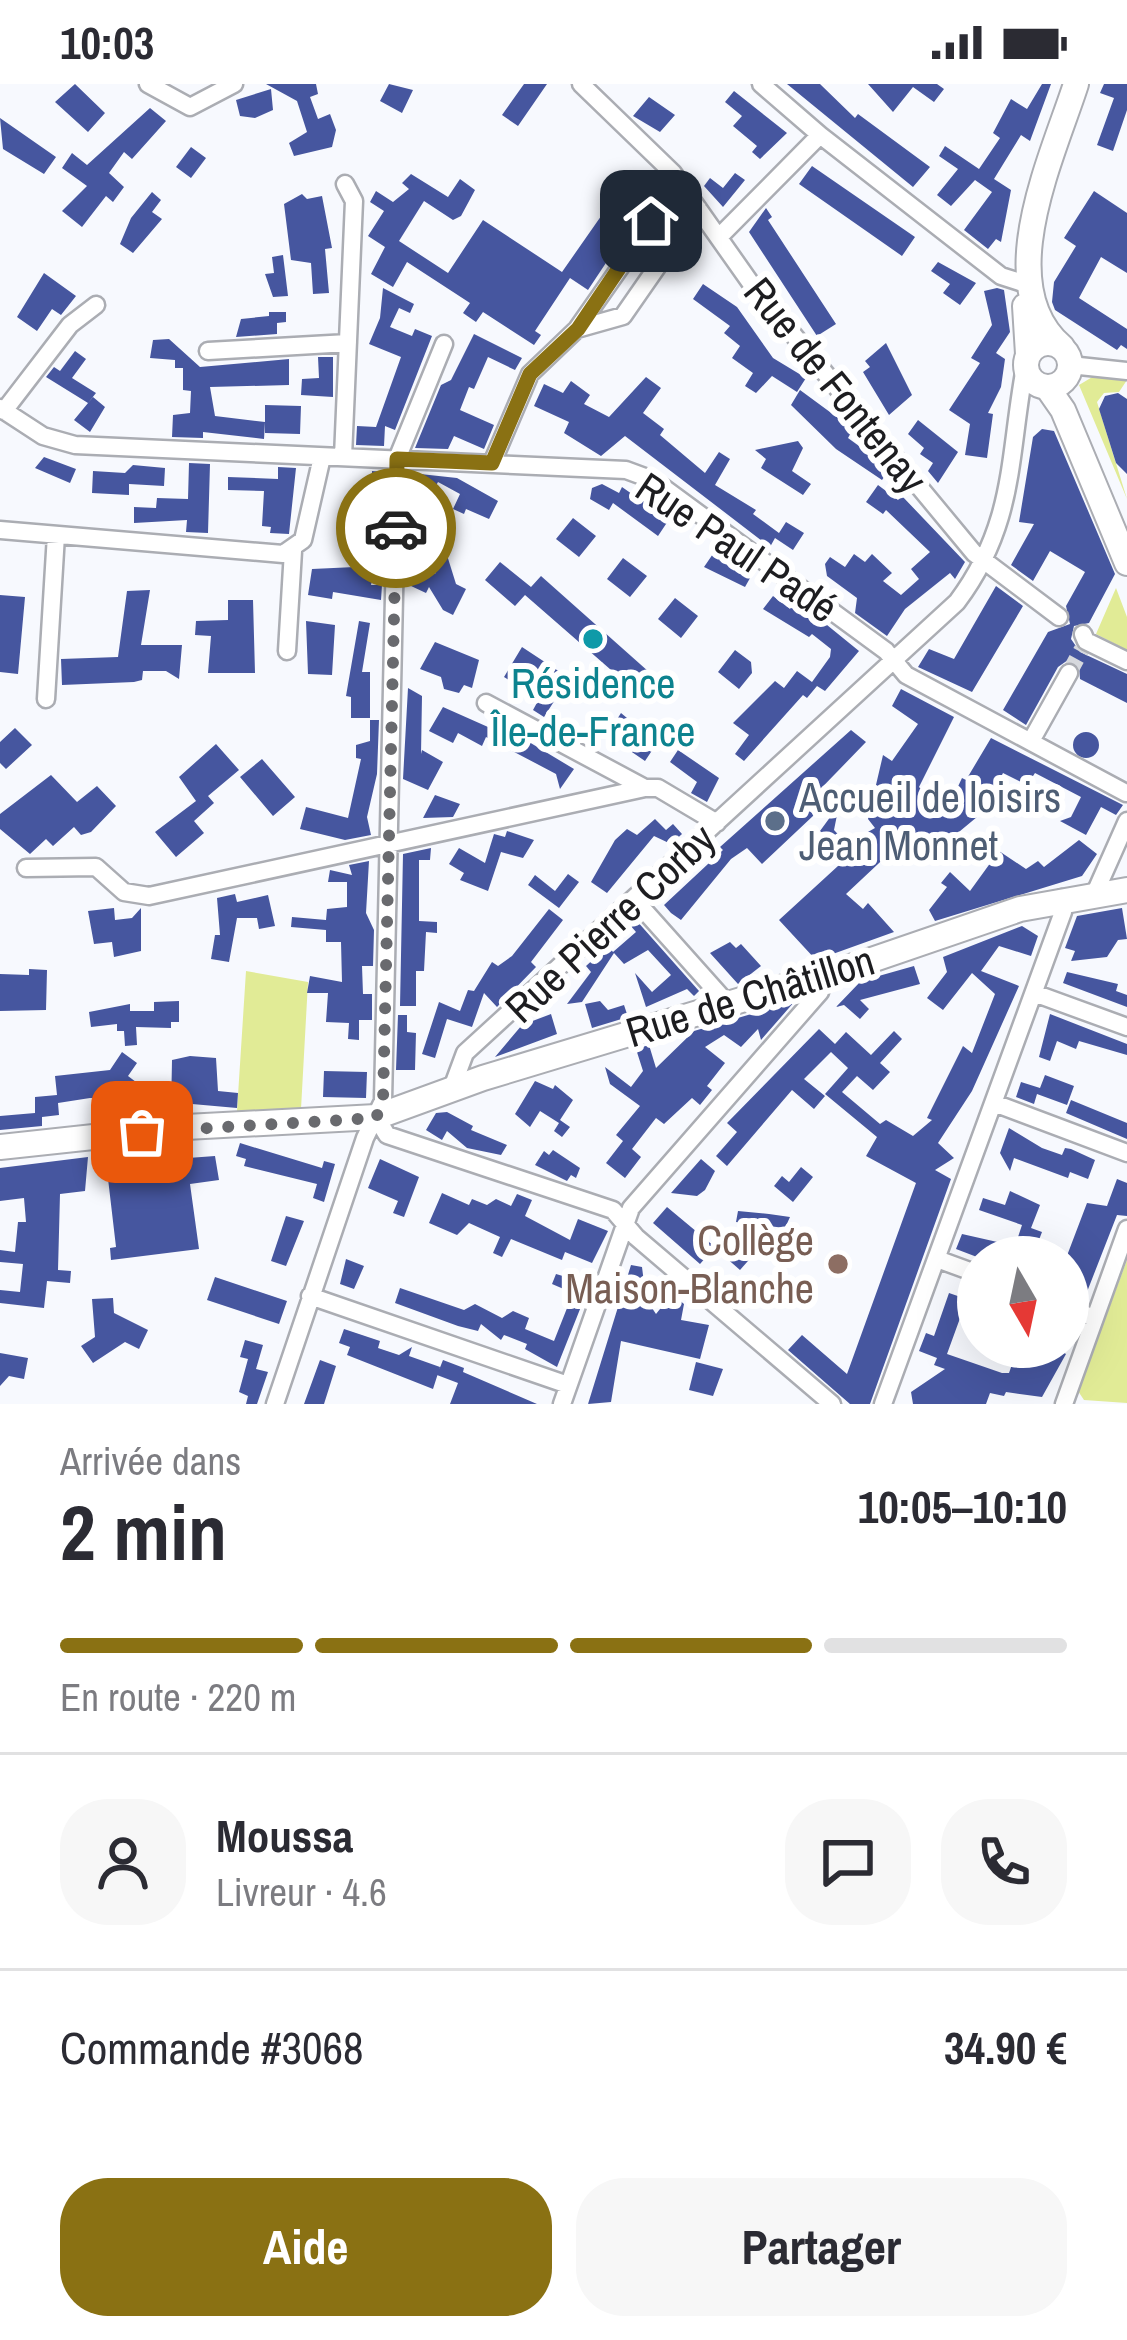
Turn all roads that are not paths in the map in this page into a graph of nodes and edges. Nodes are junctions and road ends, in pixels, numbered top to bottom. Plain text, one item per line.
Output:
1 (148, 84) edge
2 (234, 84) edge
3 (581, 84) edge
4 (760, 84) edge
5 (1076, 84) edge
6 (1061, 127) junction
7 (820, 135) junction
8 (680, 182) junction
9 (345, 184) dead end
10 (698, 208) junction
11 (720, 236) junction
12 (1023, 283) junction
13 (96, 305) dead end
14 (578, 329) junction
15 (348, 344) junction
16 (443, 344) dead end
17 (208, 351) dead end
18 (1027, 358) junction
19 (1127, 371) edge
20 (1057, 373) junction
21 (1021, 407) junction
22 (2, 410) edge
23 (322, 457) junction
24 (343, 457) junction
25 (397, 459) junction
26 (492, 463) junction
27 (1119, 525) edge
28 (0, 530) edge
29 (56, 535) junction
30 (293, 551) junction
31 (985, 563) junction
32 (1127, 563) edge
33 (1059, 617) dead end
34 (1084, 641) dead end
35 (287, 651) dead end
36 (894, 661) junction
37 (1127, 661) edge
38 (1069, 673) tunnel mouth
39 (46, 699) dead end
40 (486, 703) dead end
41 (1031, 741) junction
42 (645, 788) junction
43 (1126, 793) edge
44 (1127, 821) edge
45 (717, 823) junction
46 (387, 844) junction
47 (26, 868) dead end
48 (1127, 890) edge
49 (1095, 893) junction
50 (1062, 898) junction
51 (634, 899) junction
52 (824, 975) junction
53 (1034, 993) junction
54 (726, 1002) junction
55 (1127, 1027) edge
56 (480, 1044) junction
57 (483, 1078) junction
58 (452, 1088) junction
59 (994, 1103) junction
60 (376, 1118) junction
61 (0, 1147) edge
62 (1127, 1153) edge
63 (625, 1220) junction
64 (1127, 1229) edge
65 (937, 1258) junction
66 (957, 1266) edge
67 (310, 1296) junction
68 (1089, 1316) edge
69 (1094, 1318) junction
70 (568, 1385) junction
71 (275, 1404) edge
72 (562, 1404) edge
73 (832, 1404) edge
74 (883, 1404) edge
75 (1064, 1404) edge

1 - 2 street
3 - 8 street, Rue de Fontenay
4 - 7 street
5 - 6 main road
6 - 12 main road
6 - 20 main road
7 - 11 street
7 - 12 street
8 - 10 street, Rue de Fontenay
8 - 14 street
9 - 15 street
10 - 11 street, Rue de Fontenay
10 - 14 street
11 - 31 street, Rue de Fontenay
12 - 18 main road
13 - 22 street
14 - 26 street
15 - 17 street
15 - 24 street
16 - 25 street
18 - 20 main road
18 - 20 main road
18 - 21 street, Rue Pierre Corby
19 - 20 street
20 - 21 street
20 - 27 main road
21 - 31 street, Rue Pierre Corby
22 - 23 street, Rue Paul Padé
23 - 24 street, Rue Paul Padé
23 - 30 street
24 - 25 street, Rue Paul Padé
25 - 26 street, Rue Paul Padé
25 - 46 street
26 - 36 street, Rue Paul Padé
27 - 32 main road
28 - 29 street
29 - 30 street
29 - 39 street
30 - 35 street
31 - 33 street, Rue de Fontenay
31 - 36 street, Rue Pierre Corby
34 - 37 street
36 - 41 street, Rue Paul Padé
36 - 45 street, Rue Pierre Corby
38 - 41 street
40 - 42 street
41 - 43 street, Rue Paul Padé
42 - 45 street
42 - 46 street
44 - 49 street
45 - 51 street, Rue Pierre Corby
46 - 47 street
46 - 60 street
48 - 49 main road, Rue de Châtillon
49 - 50 main road, Rue de Châtillon
50 - 52 main road, Rue de Châtillon
50 - 53 street
51 - 54 street
51 - 56 street, Rue Pierre Corby
52 - 54 main road, Rue de Châtillon
52 - 63 street
53 - 55 street
53 - 59 street
54 - 57 main road, Rue de Châtillon
56 - 57 street, Rue Pierre Corby
56 - 58 street, Rue Pierre Corby
57 - 58 main road, Rue de Châtillon
58 - 60 main road, Rue de Châtillon
59 - 62 street
59 - 65 street
60 - 61 main road, Rue de Châtillon
60 - 63 street
60 - 67 street
63 - 70 street
63 - 73 street
64 - 69 street
65 - 66 street
65 - 74 street
67 - 70 street
67 - 71 street
68 - 69 street
69 - 75 street
70 - 72 street

